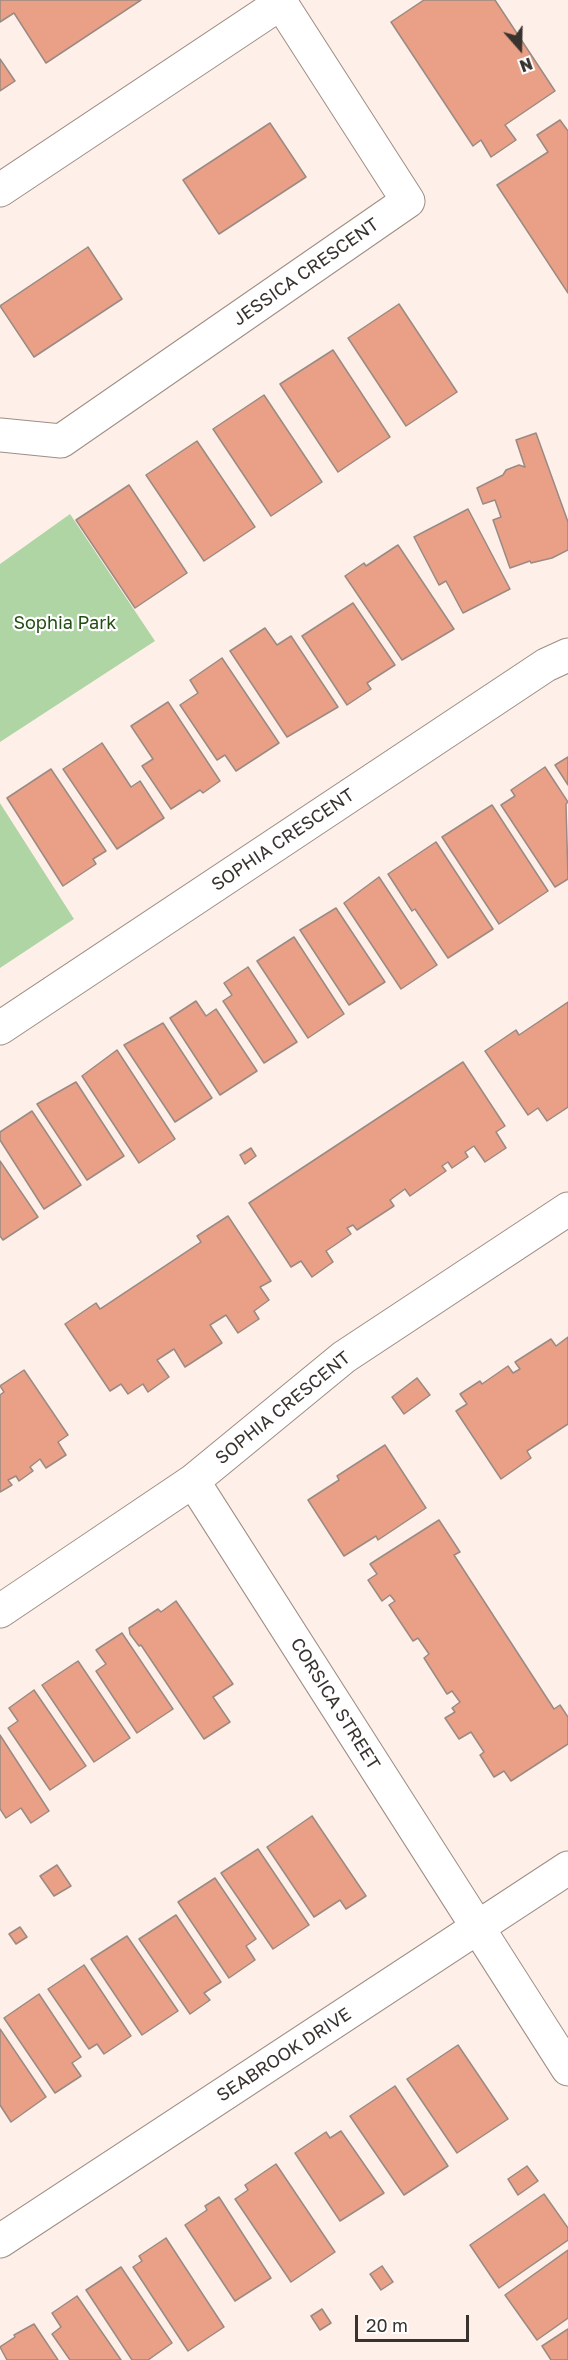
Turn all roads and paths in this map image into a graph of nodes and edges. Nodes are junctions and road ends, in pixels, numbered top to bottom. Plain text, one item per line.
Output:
1 (280, 2) edge
2 (0, 190) edge
3 (0, 435) edge
4 (568, 656) edge
5 (0, 1028) edge
6 (568, 1209) edge
7 (193, 1481) junction
8 (0, 1611) edge
9 (568, 1868) edge
10 (477, 1927) junction
11 (568, 2069) edge
12 (0, 2241) edge

1 - 2 street, JESSICA CRESCENT
1 - 3 street, JESSICA CRESCENT
4 - 5 street, SOPHIA CRESCENT
6 - 7 street, SOPHIA CRESCENT
7 - 8 street, SOPHIA CRESCENT
7 - 10 street, CORSICA STREET
9 - 10 street, SEABROOK DRIVE
10 - 11 street, CORSICA STREET
10 - 12 street, SEABROOK DRIVE

